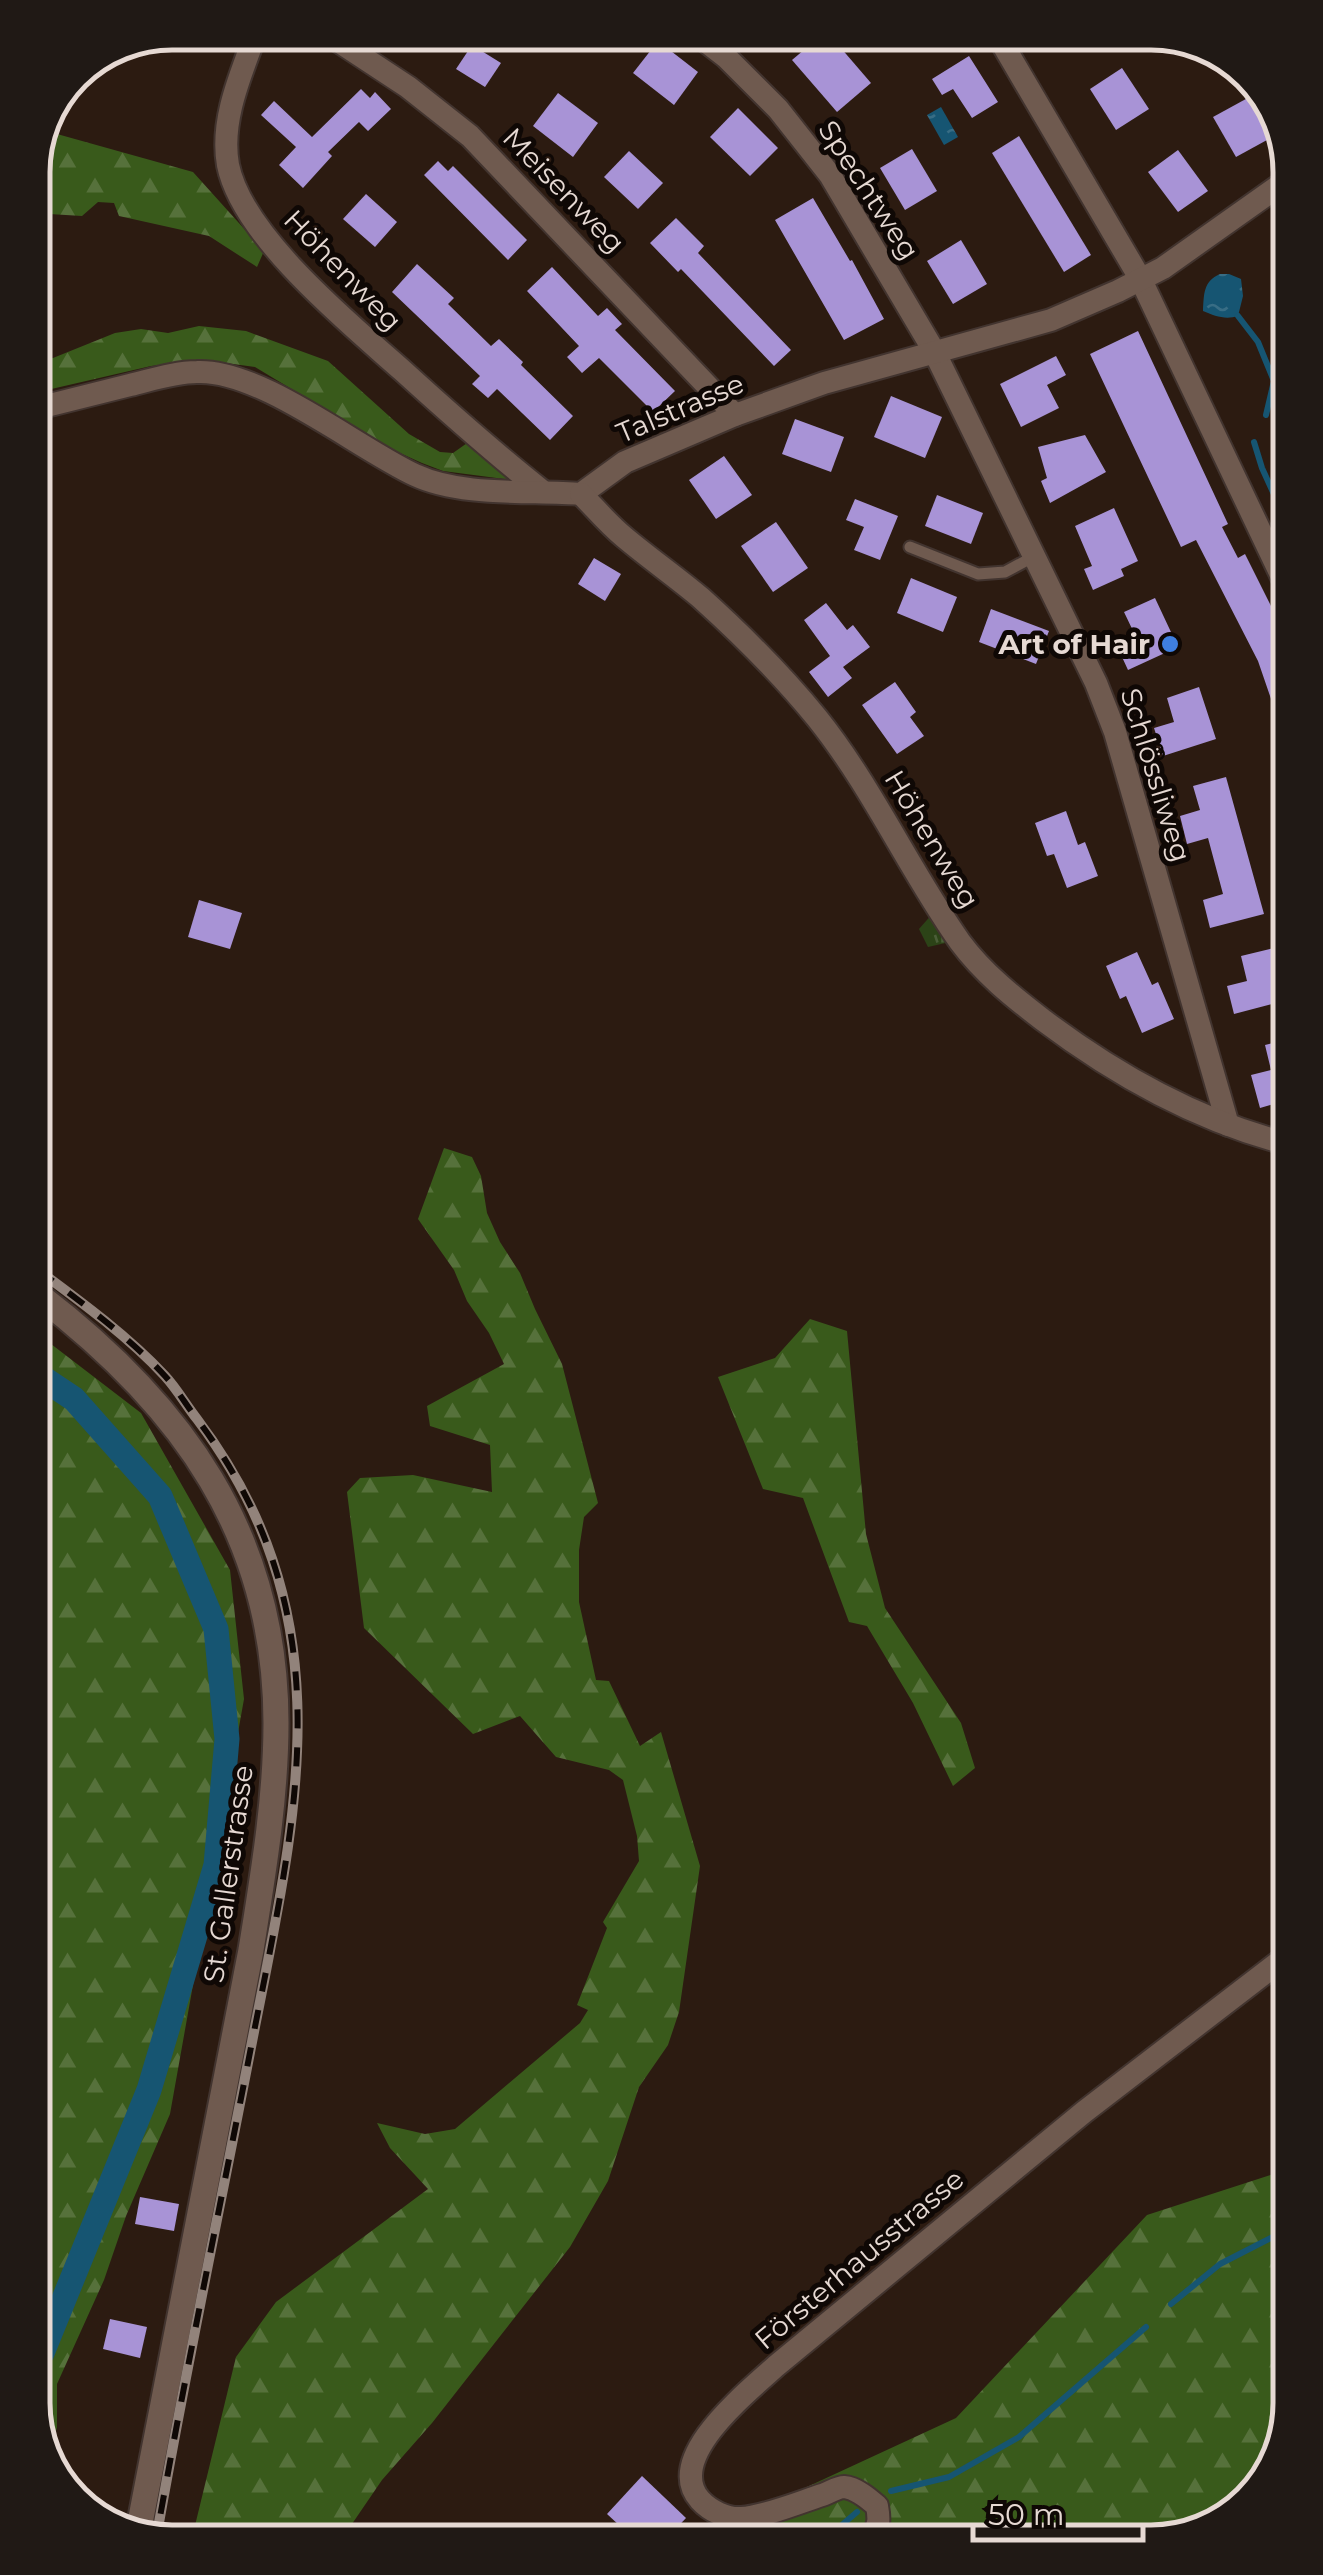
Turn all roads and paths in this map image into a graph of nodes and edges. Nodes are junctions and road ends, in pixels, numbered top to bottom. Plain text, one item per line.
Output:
1 (249, 50) edge
2 (353, 50) edge
3 (717, 50) edge
4 (1006, 50) edge
5 (1273, 190) edge
6 (1142, 280) junction
7 (934, 351) junction
8 (50, 405) edge
9 (735, 415) junction
10 (540, 490) junction
11 (581, 494) junction
12 (910, 547) dead end
13 (1035, 556) junction
14 (1273, 558) edge
15 (1228, 1125) junction
16 (1273, 1139) edge
17 (50, 1306) edge
18 (1273, 1967) edge
19 (140, 2521) edge
20 (878, 2525) edge

1 - 10 street, Höhenweg
2 - 9 street, Meisenweg
3 - 7 street, Spechtweg
4 - 6 street
5 - 6 street, Talstrasse
6 - 7 street, Talstrasse
6 - 14 street
7 - 9 street, Talstrasse
7 - 13 street, Schlössliweg
8 - 10 street
9 - 11 street, Talstrasse
10 - 11 street
11 - 15 street, Höhenweg
12 - 13 lane
13 - 15 street, Schlössliweg
15 - 16 street, Höhenweg
17 - 19 main road, St. Gallerstrasse
18 - 20 street, Försterhausstrasse

